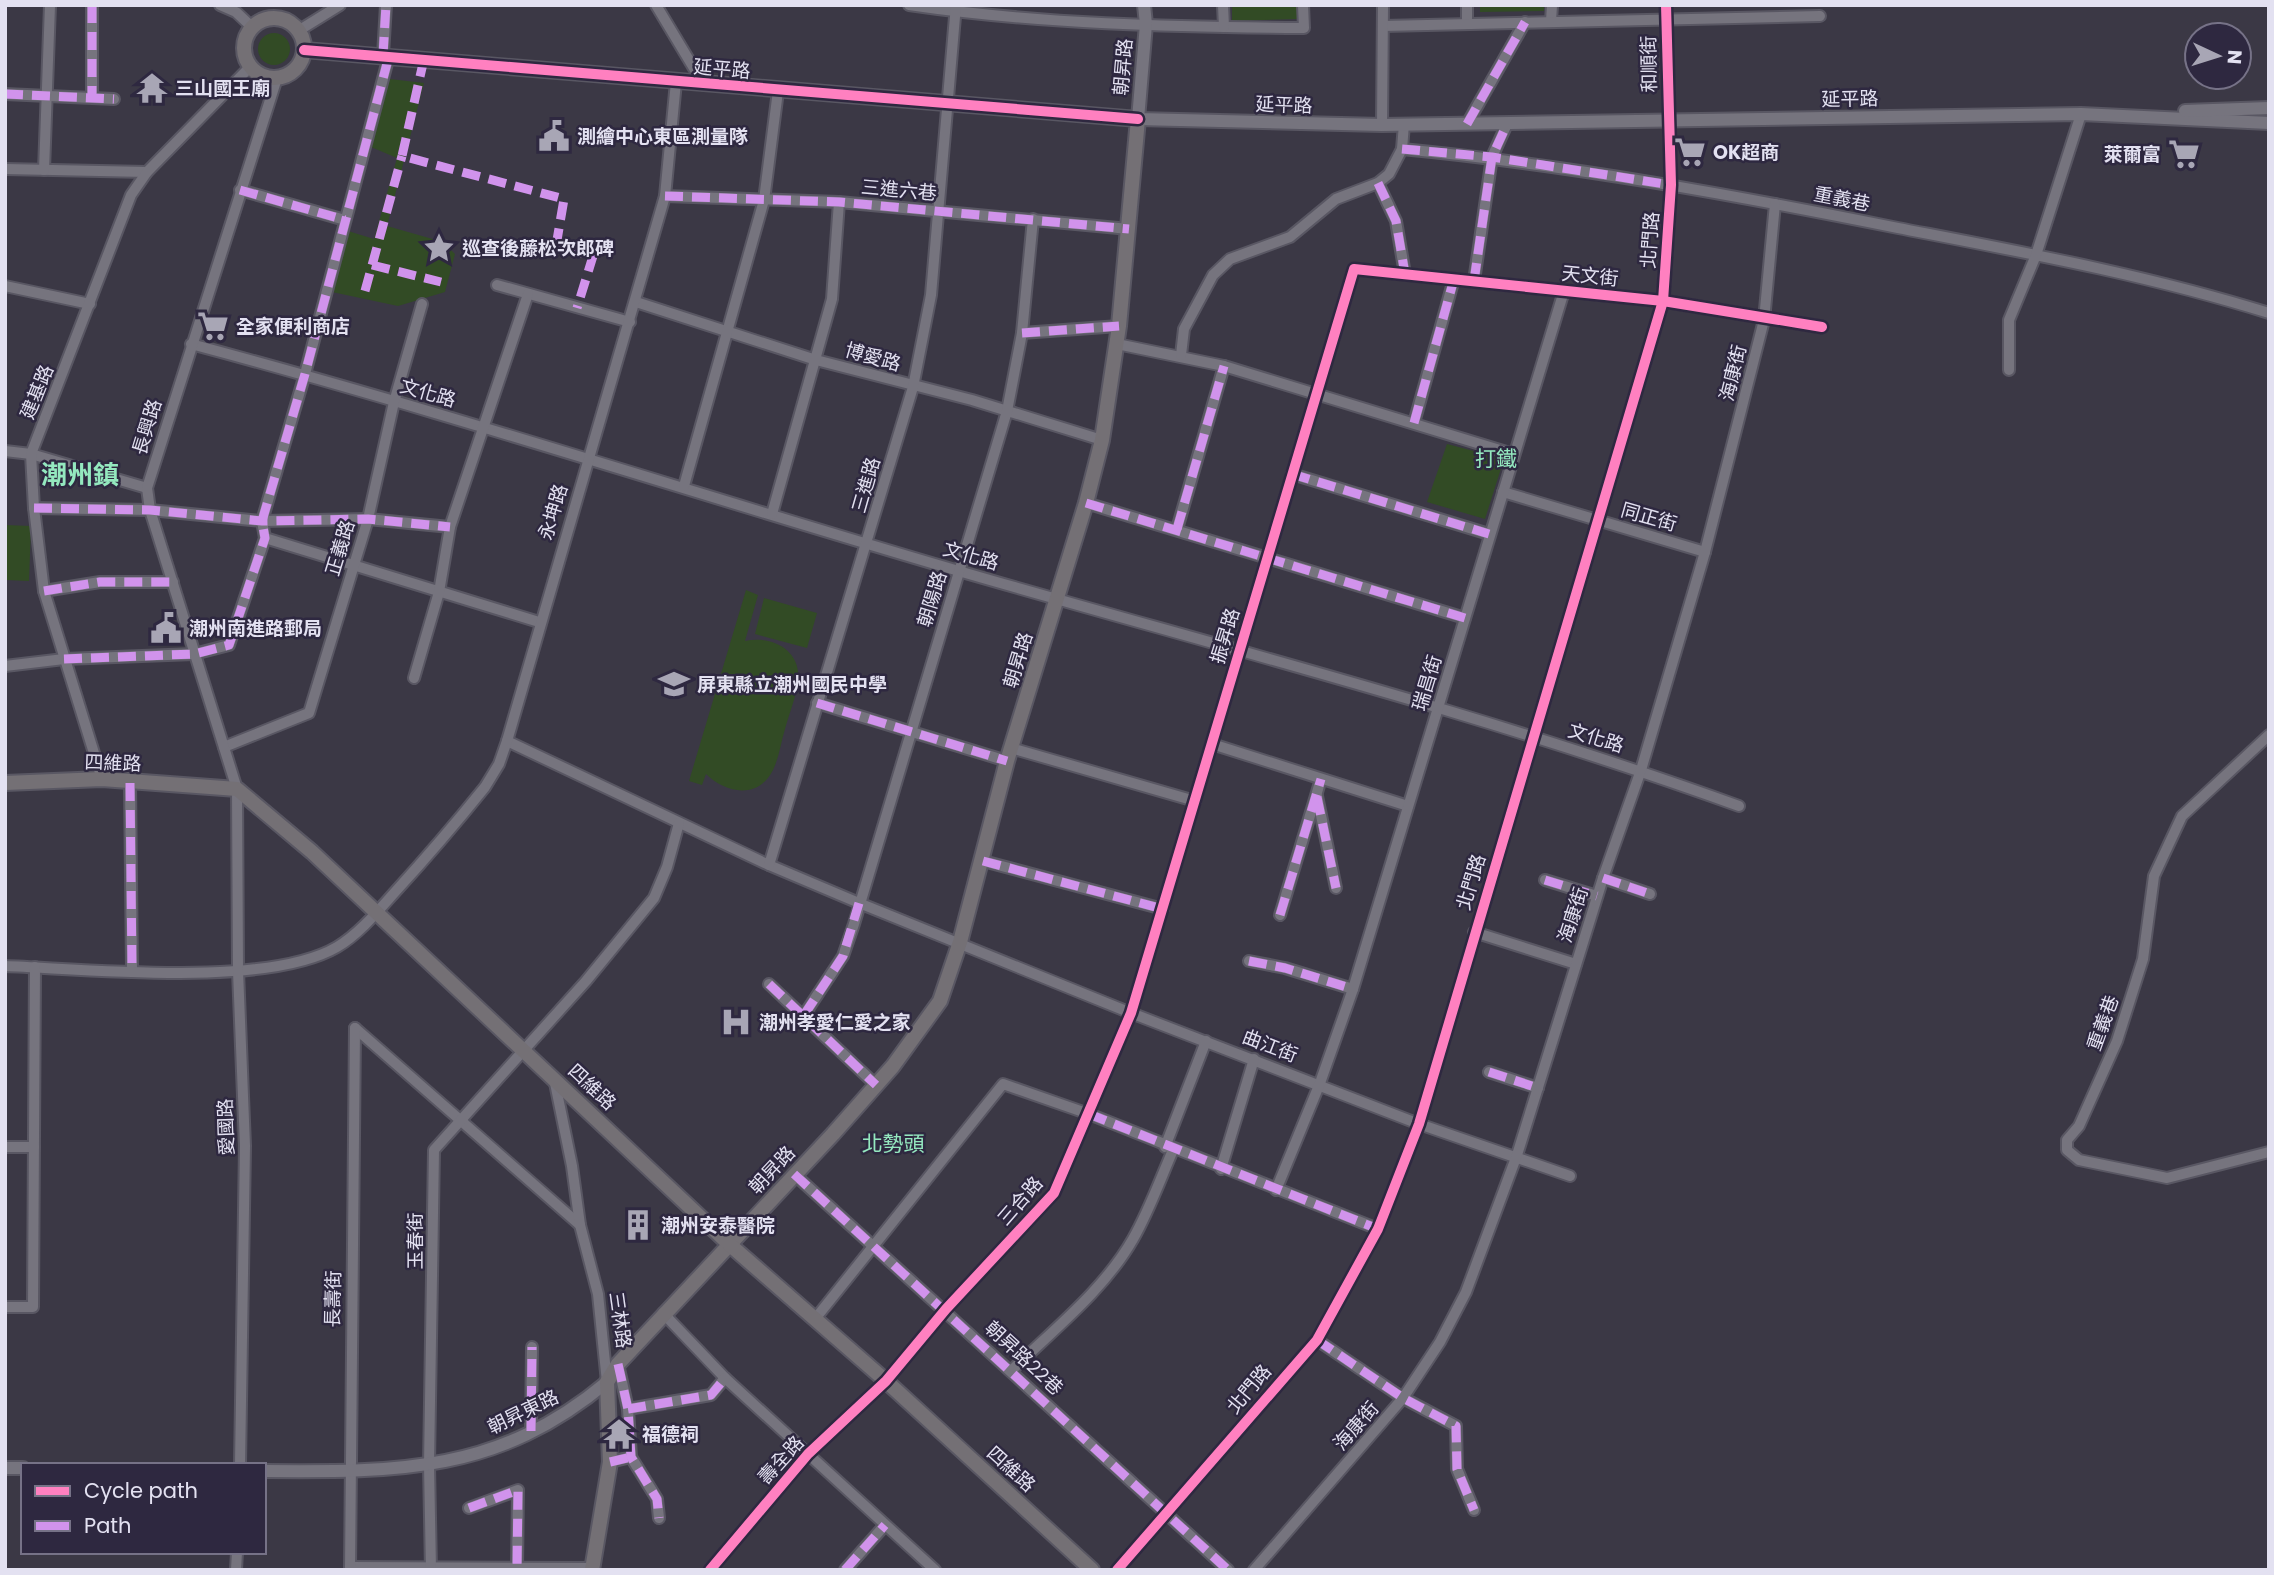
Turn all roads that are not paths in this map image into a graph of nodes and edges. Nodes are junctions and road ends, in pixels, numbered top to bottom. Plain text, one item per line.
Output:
1 (50, 5) edge
2 (92, 5) edge
3 (220, 5) edge
4 (340, 5) edge
5 (386, 5) edge
6 (656, 5) edge
7 (909, 5) edge
8 (1144, 5) edge
9 (1223, 5) edge
10 (1303, 5) edge
11 (1383, 5) edge
12 (1466, 5) edge
13 (1552, 5) edge
14 (1666, 5) edge
15 (1761, 5) edge
16 (956, 9) edge
17 (271, 12) edge
18 (1820, 16) dead end
19 (1666, 18) junction
20 (1761, 18) junction
21 (1551, 21) junction
22 (1525, 22) junction
23 (1466, 23) junction
24 (1146, 24) junction
25 (1383, 26) junction
26 (253, 27) junction
27 (1224, 27) junction
28 (298, 31) junction
29 (304, 50) junction
30 (386, 55) junction
31 (250, 67) junction
32 (277, 78) junction
33 (676, 82) junction
34 (704, 85) junction
35 (778, 91) junction
36 (5, 94) edge
37 (49, 94) junction
38 (92, 97) junction
39 (114, 99) dead end
40 (948, 106) junction
41 (2269, 108) edge
42 (2081, 114) junction
43 (2098, 114) junction
44 (1138, 119) junction
45 (1667, 122) junction
46 (2269, 122) edge
47 (1404, 124) junction
48 (1468, 124) junction
49 (1507, 124) junction
50 (1382, 125) junction
51 (1402, 149) junction
52 (1492, 157) junction
53 (5, 169) edge
54 (44, 170) junction
55 (148, 172) junction
56 (1378, 183) junction
57 (1671, 185) junction
58 (240, 190) junction
59 (665, 195) junction
60 (764, 200) junction
61 (839, 202) junction
62 (1775, 204) junction
63 (939, 210) junction
64 (1033, 219) junction
65 (345, 220) junction
66 (1129, 229) junction
67 (2036, 255) junction
68 (1353, 269) joint
69 (1405, 274) junction
70 (1454, 279) junction
71 (1474, 281) junction
72 (498, 285) dead end
73 (5, 286) edge
74 (1564, 292) junction
75 (528, 294) junction
76 (1663, 301) junction
77 (636, 302) junction
78 (90, 304) junction
79 (422, 304) dead end
80 (2269, 313) edge
81 (1764, 320) junction
82 (630, 322) junction
83 (1119, 326) junction
84 (1822, 327) dead end
85 (727, 330) junction
86 (1022, 333) junction
87 (191, 344) junction
88 (1117, 344) junction
89 (1181, 355) junction
90 (816, 360) junction
91 (1224, 366) junction
92 (2010, 370) dead end
93 (305, 374) junction
94 (913, 387) junction
95 (1316, 393) junction
96 (394, 401) junction
97 (1007, 411) junction
98 (1414, 423) junction
99 (483, 427) junction
100 (1102, 440) junction
101 (5, 451) edge
102 (31, 454) junction
103 (1513, 454) junction
104 (588, 458) junction
105 (1292, 474) junction
106 (684, 486) junction
107 (147, 488) junction
108 (1503, 492) junction
109 (1086, 503) junction
110 (34, 508) junction
111 (150, 510) junction
112 (772, 514) junction
113 (368, 519) junction
114 (1598, 520) junction
115 (262, 521) junction
116 (450, 527) junction
117 (1177, 528) junction
118 (1489, 534) junction
119 (265, 538) junction
120 (867, 544) junction
121 (1705, 552) junction
122 (1267, 558) junction
123 (353, 567) junction
124 (960, 571) junction
125 (173, 582) junction
126 (44, 591) junction
127 (439, 592) junction
128 (1056, 599) junction
129 (1465, 618) junction
130 (539, 622) junction
131 (1238, 650) junction
132 (194, 654) junction
133 (64, 659) junction
134 (5, 666) edge
135 (414, 678) dead end
136 (817, 703) junction
137 (1437, 709) junction
138 (909, 733) junction
139 (2269, 735) edge
140 (1534, 738) junction
141 (507, 741) junction
142 (1212, 744) junction
143 (224, 747) junction
144 (1009, 754) junction
145 (1641, 771) junction
146 (102, 779) junction
147 (1321, 779) junction
148 (5, 783) edge
149 (130, 783) junction
150 (236, 789) junction
151 (1316, 793) junction
152 (1195, 801) junction
153 (1408, 806) junction
154 (1739, 806) dead end
155 (679, 823) junction
156 (983, 861) junction
157 (769, 865) junction
158 (1603, 878) junction
159 (1545, 880) dead end
160 (1336, 888) dead end
161 (1650, 894) dead end
162 (1597, 896) junction
163 (859, 903) junction
164 (1163, 909) junction
165 (377, 912) junction
166 (1280, 915) dead end
167 (1474, 932) junction
168 (960, 942) junction
169 (1249, 961) dead end
170 (1576, 964) junction
171 (5, 966) edge
172 (35, 967) junction
173 (132, 971) junction
174 (238, 971) junction
175 (769, 984) dead end
176 (1353, 989) junction
177 (1131, 1013) junction
178 (804, 1015) junction
179 (1206, 1041) junction
180 (521, 1049) junction
181 (1254, 1059) junction
182 (1489, 1072) dead end
183 (554, 1078) junction
184 (1320, 1083) junction
185 (876, 1085) junction
186 (1538, 1088) junction
187 (1089, 1114) junction
188 (460, 1121) junction
189 (1419, 1124) junction
190 (5, 1147) edge
191 (34, 1147) junction
192 (1169, 1148) junction
193 (2269, 1152) edge
194 (1517, 1155) junction
195 (1221, 1169) junction
196 (794, 1174) junction
197 (1570, 1176) dead end
198 (1276, 1190) junction
199 (580, 1225) junction
200 (1378, 1229) junction
201 (729, 1244) junction
202 (874, 1245) junction
203 (5, 1307) edge
204 (946, 1309) junction
205 (663, 1313) junction
206 (815, 1320) junction
207 (1317, 1340) junction
208 (532, 1348) dead end
209 (618, 1363) junction
210 (1012, 1370) junction
211 (725, 1378) junction
212 (886, 1381) junction
213 (607, 1382) junction
214 (1403, 1398) junction
215 (628, 1409) junction
216 (531, 1431) junction
217 (808, 1454) junction
218 (631, 1457) junction
219 (610, 1462) junction
220 (240, 1463) edge
221 (429, 1465) junction
222 (266, 1471) edge
223 (350, 1472) junction
224 (469, 1508) dead end
225 (1474, 1510) dead end
226 (1166, 1514) junction
227 (659, 1518) dead end
228 (884, 1525) junction
229 (713, 1566) edge
230 (517, 1568) edge
231 (350, 1569) edge
232 (431, 1569) edge
233 (592, 1569) edge
234 (725, 1570) edge
235 (845, 1570) edge
236 (934, 1570) edge
237 (1093, 1570) edge
238 (1117, 1570) edge
239 (1228, 1570) edge
240 (1254, 1570) edge

1 - 37 street
2 - 38 street
3 - 26 street
4 - 28 street
5 - 30 street
6 - 34 street
7 - 16 street
8 - 24 street, 朝昇路
9 - 27 street
10 - 27 street
11 - 25 street
12 - 23 street
13 - 21 street
14 - 19 street, 和順街
15 - 20 street
16 - 24 street
16 - 40 street, 三進路
17 - 26 main road
17 - 28 main road
18 - 20 street
19 - 20 street
19 - 21 street
19 - 45 street, 和順街
21 - 22 street
22 - 23 street
22 - 48 street
23 - 25 street
24 - 27 street
24 - 44 street, 朝昇路
25 - 50 street
26 - 31 main road
28 - 29 main road
29 - 30 main road, 延平路
29 - 32 main road
30 - 33 main road, 延平路
30 - 65 street
31 - 32 main road
31 - 55 street, 建基路
32 - 58 street, 長興路
33 - 34 main road, 延平路
33 - 59 street, 永坤路
34 - 35 main road, 延平路
35 - 40 main road, 延平路
35 - 60 street
36 - 37 street
37 - 38 street
37 - 54 street
38 - 39 street
40 - 44 main road, 延平路
40 - 63 street, 三進路
41 - 43 street, 延平路
42 - 43 street, 延平路
42 - 45 street, 延平路
42 - 67 street
43 - 46 street, 延平路
44 - 50 street, 延平路
44 - 66 main road, 朝昇路
45 - 49 street, 延平路
45 - 57 street, 北門路
47 - 48 street, 延平路
47 - 50 street, 延平路
47 - 51 street
48 - 49 street, 延平路
49 - 52 street
51 - 52 street, 重義巷
51 - 56 street
52 - 57 street, 重義巷
52 - 71 street
53 - 54 street
54 - 55 street
55 - 78 street, 建基路
56 - 69 street
56 - 89 street
57 - 62 street, 重義巷
57 - 76 street, 北門路
58 - 65 street
58 - 87 street, 長興路
59 - 60 street, 三進六巷
59 - 77 street, 永坤路
60 - 61 street, 三進六巷
60 - 85 street
61 - 63 street, 三進六巷
61 - 90 street
62 - 67 street, 重義巷
62 - 81 street, 海康街
63 - 64 street, 三進六巷
63 - 94 street, 三進路
64 - 66 street, 三進六巷
64 - 86 street, 朝陽路
65 - 93 street
66 - 83 main road, 朝昇路
67 - 80 street, 重義巷
67 - 92 street
68 - 69 street, 天文街
68 - 95 street, 振昇路
69 - 70 street, 天文街
70 - 71 street, 天文街
70 - 98 street
71 - 74 street, 天文街
72 - 75 street
73 - 78 street
74 - 76 street, 天文街
74 - 103 street, 瑞昌街
75 - 82 street
75 - 99 street
76 - 81 street, 天文街
76 - 114 street, 北門路
77 - 82 street, 永坤路
77 - 85 street, 博愛路
78 - 102 street, 建基路
79 - 96 street, 正義路
81 - 84 street, 天文街
81 - 121 street, 海康街
82 - 104 street, 永坤路
83 - 86 street
83 - 88 main road, 朝昇路
85 - 90 street, 博愛路
85 - 106 street
86 - 97 street, 朝陽路
87 - 93 street, 文化路
87 - 107 street, 長興路
88 - 89 street
88 - 100 main road, 朝昇路
89 - 91 street
90 - 94 street, 博愛路
90 - 112 street
91 - 95 street
91 - 117 street
93 - 96 street, 文化路
93 - 115 street
94 - 97 street, 博愛路
94 - 120 street, 三進路
95 - 98 street
95 - 105 street, 振昇路
96 - 99 street, 文化路
96 - 113 street, 正義路
97 - 100 street, 博愛路
97 - 124 street, 朝陽路
98 - 103 street
99 - 104 street, 文化路
99 - 116 street
100 - 109 main road, 朝昇路
101 - 102 street
102 - 107 street
102 - 110 street, 建基路
103 - 108 street, 瑞昌街
104 - 106 street, 文化路
104 - 130 street, 永坤路
105 - 118 street
105 - 122 street, 振昇路
106 - 112 street, 文化路
107 - 111 street, 長興路
108 - 114 street, 同正街
108 - 118 street, 瑞昌街
109 - 117 street
109 - 128 main road, 朝昇路
110 - 111 street
110 - 126 street, 建基路
111 - 115 street
111 - 125 street, 長興路
112 - 120 street, 文化路
113 - 115 street
113 - 116 street
113 - 123 street, 正義路
114 - 121 street, 同正街
114 - 140 street, 北門路
115 - 119 street
116 - 127 street
117 - 122 street
118 - 129 street, 瑞昌街
119 - 123 street
119 - 132 street
120 - 124 street, 文化路
120 - 136 street, 三進路
121 - 145 street, 海康街
122 - 129 street
122 - 131 street, 振昇路
123 - 127 street
123 - 143 street, 正義路
124 - 128 street, 文化路
124 - 138 street, 朝陽路
125 - 126 street
125 - 132 street, 長興路
126 - 133 street, 建基路
127 - 130 street
127 - 135 street
128 - 131 street, 文化路
128 - 144 main road, 朝昇路
129 - 137 street, 瑞昌街
130 - 141 street, 永坤路
131 - 137 street, 文化路
131 - 142 street, 振昇路
132 - 133 street
132 - 143 street, 長興路
133 - 134 street
133 - 146 street, 建基路
136 - 138 street
136 - 157 street, 三進路
137 - 140 street, 文化路
137 - 153 street, 瑞昌街
138 - 144 street
138 - 163 street, 朝陽路
139 - 193 street, 重義巷
140 - 145 street, 文化路
140 - 167 street, 北門路
141 - 155 street, 曲江街
141 - 165 street, 永坤路
142 - 147 street
142 - 152 street, 振昇路
143 - 150 street, 長興路
144 - 152 street
144 - 156 main road, 朝昇路
145 - 154 street, 文化路
145 - 158 street, 海康街
146 - 148 main road, 四維路
146 - 149 main road, 四維路
147 - 151 street
147 - 153 street
149 - 150 main road, 四維路
149 - 173 street
150 - 165 main road, 四維路
150 - 174 street, 愛國路
151 - 160 street
151 - 166 street
152 - 164 street, 振昇路
153 - 176 street, 瑞昌街
155 - 157 street, 曲江街
155 - 180 street, 玉春街
156 - 164 street
156 - 168 main road, 朝昇路
157 - 163 street, 曲江街
158 - 161 street
158 - 162 street, 海康街
159 - 162 street
162 - 170 street, 海康街
163 - 168 street, 曲江街
163 - 178 street, 朝陽路
164 - 177 street, 振昇路
165 - 174 street, 永坤路
165 - 180 main road, 四維路
167 - 170 street
167 - 189 street, 北門路
168 - 177 street, 曲江街
168 - 185 main road, 朝昇路
169 - 176 street
170 - 186 street, 海康街
171 - 172 street, 永坤路
172 - 173 street, 永坤路
172 - 191 street
173 - 174 street, 永坤路
174 - 220 street, 愛國路
175 - 178 street
176 - 184 street, 瑞昌街
177 - 179 street, 曲江街
177 - 187 street, 三合路
178 - 185 street
179 - 181 street, 曲江街
179 - 192 street
180 - 183 main road, 四維路
180 - 188 street, 玉春街
181 - 184 street, 曲江街
181 - 195 street
182 - 186 street
183 - 199 street, 三林路
183 - 201 main road, 四維路
184 - 189 street, 曲江街
184 - 198 street, 瑞昌街
185 - 196 main road, 朝昇路
186 - 194 street, 海康街
187 - 192 street
187 - 202 street
187 - 204 street, 三合路
188 - 199 street
188 - 221 street, 玉春街
188 - 223 street, 長壽街
189 - 194 street, 曲江街
189 - 200 street, 北門路
190 - 191 street
191 - 203 street
192 - 195 street
192 - 210 street
194 - 197 street, 曲江街
194 - 214 street, 海康街
195 - 198 street
196 - 201 main road, 朝昇路
196 - 202 street, 朝昇路22巷
198 - 200 street
199 - 213 street, 三林路
200 - 207 street, 北門路
201 - 205 main road, 朝昇東路
201 - 206 main road, 四維路
202 - 204 street, 朝昇路22巷
202 - 206 street
204 - 210 street, 朝昇路22巷
204 - 212 street, 三合路
205 - 209 main road, 朝昇東路
205 - 211 street
206 - 212 main road, 四維路
207 - 214 street
207 - 226 street, 北門路
208 - 216 street
209 - 213 main road, 朝昇東路
209 - 215 street
210 - 226 street, 朝昇路22巷
211 - 215 street
211 - 217 street
212 - 217 street, 壽全路
212 - 237 main road, 四維路
213 - 216 street, 朝昇東路
213 - 219 main road, 三林路
214 - 225 street
214 - 240 street, 海康街
215 - 218 street
216 - 221 street, 朝昇東路
217 - 228 street
217 - 229 street, 壽全路
218 - 219 street
218 - 227 street
219 - 233 main road, 三林路
221 - 223 street, 朝昇東路
221 - 232 street, 玉春街
222 - 223 street, 朝昇東路
223 - 231 street, 長壽街
224 - 230 street
226 - 238 street, 北門路
226 - 239 street, 朝昇路22巷
228 - 235 street
228 - 236 street
229 - 234 street
230 - 232 street
230 - 233 street
231 - 232 street

